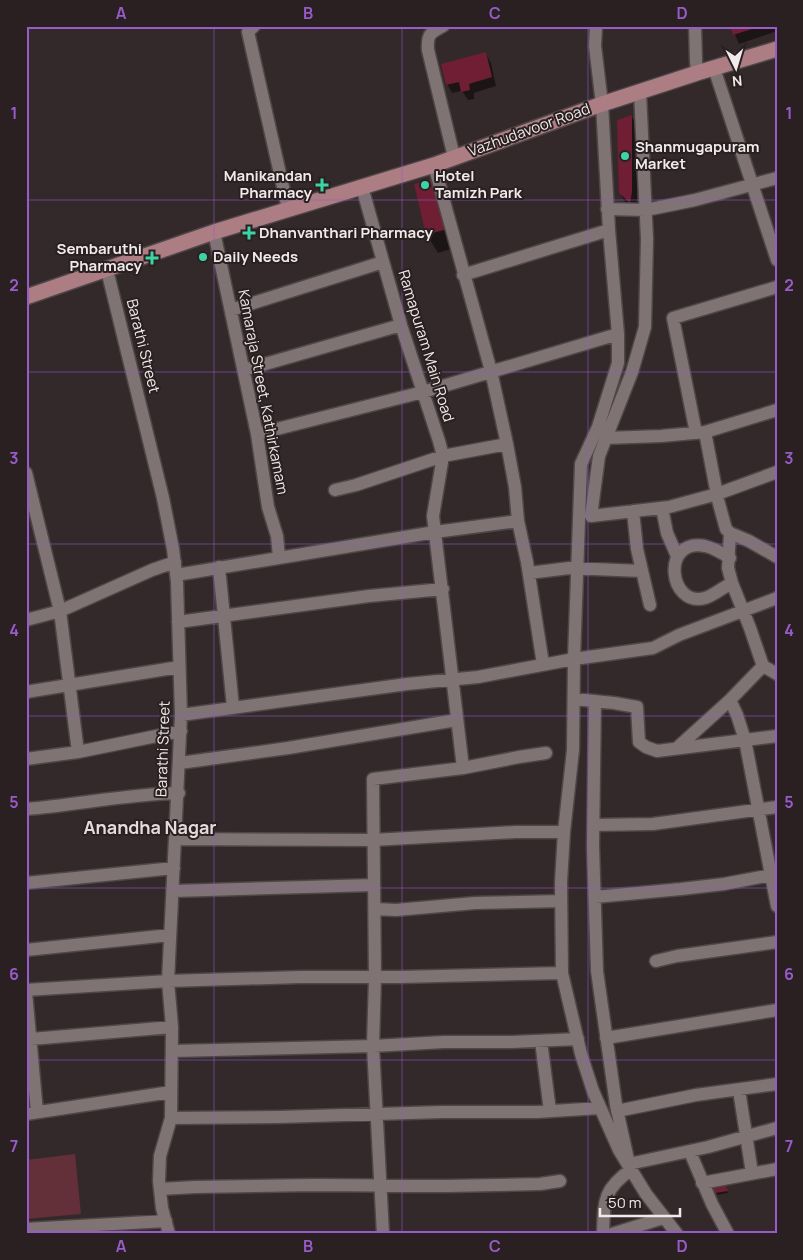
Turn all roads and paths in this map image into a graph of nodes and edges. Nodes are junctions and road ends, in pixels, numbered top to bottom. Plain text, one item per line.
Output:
1 (443, 26) edge
2 (596, 26) edge
3 (695, 26) edge
4 (249, 28) edge
5 (777, 50) edge
6 (714, 68) junction
7 (698, 73) junction
8 (640, 92) junction
9 (602, 104) junction
10 (454, 156) junction
11 (434, 164) junction
12 (777, 178) edge
13 (753, 185) junction
14 (362, 187) junction
15 (288, 209) junction
16 (607, 209) junction
17 (646, 210) junction
18 (608, 230) junction
19 (214, 232) junction
20 (777, 260) edge
21 (383, 262) junction
22 (107, 270) junction
23 (463, 275) junction
24 (777, 287) edge
25 (26, 297) edge
26 (231, 310) junction
27 (401, 325) junction
28 (618, 334) junction
29 (244, 370) junction
30 (491, 370) junction
31 (423, 392) junction
32 (777, 410) edge
33 (701, 432) junction
34 (257, 434) junction
35 (606, 438) junction
36 (507, 444) junction
37 (443, 456) junction
38 (777, 472) edge
39 (26, 473) edge
40 (334, 490) dead end
41 (717, 494) junction
42 (30, 503) edge
43 (662, 508) junction
44 (633, 511) junction
45 (518, 521) junction
46 (435, 532) junction
47 (730, 533) junction
48 (677, 556) junction
49 (777, 556) edge
50 (279, 557) junction
51 (730, 558) junction
52 (175, 568) junction
53 (219, 568) junction
54 (578, 568) junction
55 (642, 571) junction
56 (529, 573) junction
57 (732, 583) junction
58 (443, 589) junction
59 (777, 598) edge
60 (650, 605) dead end
61 (60, 611) junction
62 (743, 611) junction
63 (223, 616) junction
64 (26, 620) edge
65 (178, 622) junction
66 (574, 659) junction
67 (543, 664) junction
68 (763, 666) junction
69 (179, 667) junction
70 (777, 674) edge
71 (453, 680) junction
72 (68, 684) junction
73 (26, 692) edge
74 (574, 699) junction
75 (730, 700) junction
76 (595, 701) junction
77 (233, 707) junction
78 (181, 715) junction
79 (457, 720) junction
80 (181, 731) junction
81 (777, 736) edge
82 (745, 740) junction
83 (677, 748) junction
84 (78, 752) junction
85 (546, 753) dead end
86 (26, 759) edge
87 (180, 763) junction
88 (463, 768) junction
89 (178, 793) junction
90 (777, 807) edge
91 (26, 809) edge
92 (758, 809) junction
93 (594, 825) junction
94 (564, 832) junction
95 (176, 839) junction
96 (373, 840) junction
97 (174, 868) junction
98 (774, 874) edge
99 (26, 883) edge
100 (374, 885) junction
101 (174, 891) junction
102 (595, 898) junction
103 (561, 901) junction
104 (777, 906) edge
105 (375, 910) junction
106 (170, 935) junction
107 (777, 942) edge
108 (26, 950) edge
109 (656, 961) dead end
110 (562, 973) junction
111 (375, 978) junction
112 (168, 981) junction
113 (26, 991) edge
114 (777, 1010) edge
115 (172, 1027) junction
116 (578, 1038) junction
117 (606, 1038) junction
118 (541, 1041) junction
119 (30, 1045) edge
120 (373, 1046) junction
121 (172, 1051) junction
122 (777, 1084) edge
123 (739, 1090) junction
124 (171, 1092) junction
125 (600, 1108) junction
126 (550, 1111) junction
127 (617, 1111) junction
128 (32, 1113) edge
129 (377, 1114) junction
130 (171, 1118) junction
131 (777, 1128) edge
132 (746, 1137) junction
133 (690, 1152) junction
134 (630, 1167) junction
135 (777, 1168) edge
136 (752, 1173) junction
137 (560, 1181) dead end
138 (702, 1183) junction
139 (380, 1185) junction
140 (160, 1189) junction
141 (663, 1218) junction
142 (167, 1228) edge
143 (26, 1229) edge
144 (64, 1230) edge
145 (383, 1234) edge
146 (603, 1234) edge
147 (612, 1234) edge
148 (677, 1234) edge
149 (728, 1234) edge

1 - 10 street
2 - 9 street
3 - 7 street
4 - 15 street
5 - 6 main road, Vazhudavoor Road
6 - 7 main road, Vazhudavoor Road
6 - 13 street
7 - 8 main road, Vazhudavoor Road
8 - 9 main road, Vazhudavoor Road
8 - 17 street
9 - 10 main road, Vazhudavoor Road
9 - 16 street
10 - 11 main road, Vazhudavoor Road
11 - 14 main road, Vazhudavoor Road
11 - 23 street
12 - 13 street
13 - 17 street
13 - 20 street
14 - 15 main road, Vazhudavoor Road
14 - 21 street, Ramapuram Main Road
15 - 19 main road, Vazhudavoor Road
16 - 17 street
16 - 18 street
17 - 35 street
18 - 23 street
18 - 28 street
19 - 22 main road, Vazhudavoor Road
19 - 26 street, Kamaraja Street, Kathirkamam
21 - 26 street
21 - 27 street, Ramapuram Main Road
22 - 25 main road, Vazhudavoor Road
22 - 52 street, Barathi Street
23 - 30 street
24 - 33 street
26 - 29 street, Kamaraja Street, Kathirkamam
27 - 29 street
27 - 31 street, Ramapuram Main Road
28 - 30 street
28 - 54 street
29 - 34 street, Kamaraja Street, Kathirkamam
30 - 31 street
30 - 36 street
31 - 34 street
31 - 37 street, Ramapuram Main Road
32 - 33 street
33 - 35 street
33 - 41 street
34 - 50 street, Kamaraja Street, Kathirkamam
35 - 44 street
36 - 37 street
36 - 45 street
37 - 40 street
37 - 46 street, Ramapuram Main Road
38 - 41 street
39 - 42 street
41 - 43 street
41 - 47 street
42 - 61 street
43 - 44 street
43 - 48 street
44 - 55 street
45 - 46 street
45 - 56 street
46 - 50 street
46 - 58 street, Ramapuram Main Road
47 - 49 street
47 - 51 street
48 - 51 street
48 - 57 street
50 - 53 street
51 - 57 street
52 - 53 street
52 - 61 street
52 - 65 street, Barathi Street
53 - 63 street
54 - 55 street
54 - 56 street
54 - 66 street
55 - 60 street
56 - 67 street
57 - 62 street
58 - 63 street
58 - 71 street, Ramapuram Main Road
59 - 62 street
61 - 64 street
61 - 72 street
62 - 66 street
62 - 68 street
63 - 65 street
63 - 77 street
65 - 69 street, Barathi Street
66 - 67 street
66 - 74 street
67 - 71 street
68 - 70 street
68 - 75 street
69 - 72 street
69 - 78 street, Barathi Street
71 - 77 street
71 - 79 street, Ramapuram Main Road
72 - 73 street
72 - 84 street
74 - 76 street
74 - 94 street
75 - 82 street
75 - 83 street
76 - 83 street
76 - 93 street
77 - 78 street
78 - 80 street, Barathi Street
79 - 87 street
79 - 88 street, Ramapuram Main Road
80 - 84 street
80 - 87 street, Barathi Street
81 - 82 street
82 - 83 street
82 - 92 street
84 - 86 street
85 - 88 street
87 - 89 street, Barathi Street
88 - 96 street
89 - 91 street
89 - 95 street, Barathi Street
90 - 92 street
92 - 93 street
92 - 98 street
93 - 102 street
94 - 96 street
94 - 103 street
95 - 96 street
95 - 97 street, Barathi Street
96 - 100 street
97 - 99 street
97 - 101 street, Barathi Street
98 - 102 street
98 - 104 street
100 - 101 street
100 - 105 street
101 - 106 street, Barathi Street
102 - 117 street
103 - 105 street
103 - 110 street
105 - 111 street
106 - 108 street
106 - 112 street, Barathi Street
107 - 109 street
110 - 111 street
110 - 116 street
111 - 112 street
111 - 120 street
112 - 113 street
112 - 115 street, Barathi Street
113 - 119 street
114 - 117 street
115 - 119 street
115 - 121 street, Barathi Street
116 - 118 street
116 - 125 street
117 - 127 street
118 - 120 street
118 - 126 street
119 - 128 street
120 - 121 street
120 - 129 street
121 - 124 street, Barathi Street
122 - 123 street
123 - 127 street
123 - 132 street
124 - 128 street
124 - 130 street, Barathi Street
125 - 126 street
125 - 134 street
126 - 129 street
127 - 134 street
129 - 130 street
129 - 139 street
130 - 140 street, Barathi Street
131 - 132 street
132 - 133 street
132 - 136 street
133 - 134 street
133 - 138 street
134 - 141 street
134 - 146 street
135 - 136 street
136 - 138 street
137 - 139 street
138 - 149 street
139 - 140 street
139 - 145 street
140 - 142 street, Barathi Street
141 - 147 street
141 - 148 street
142 - 144 street
143 - 144 street

